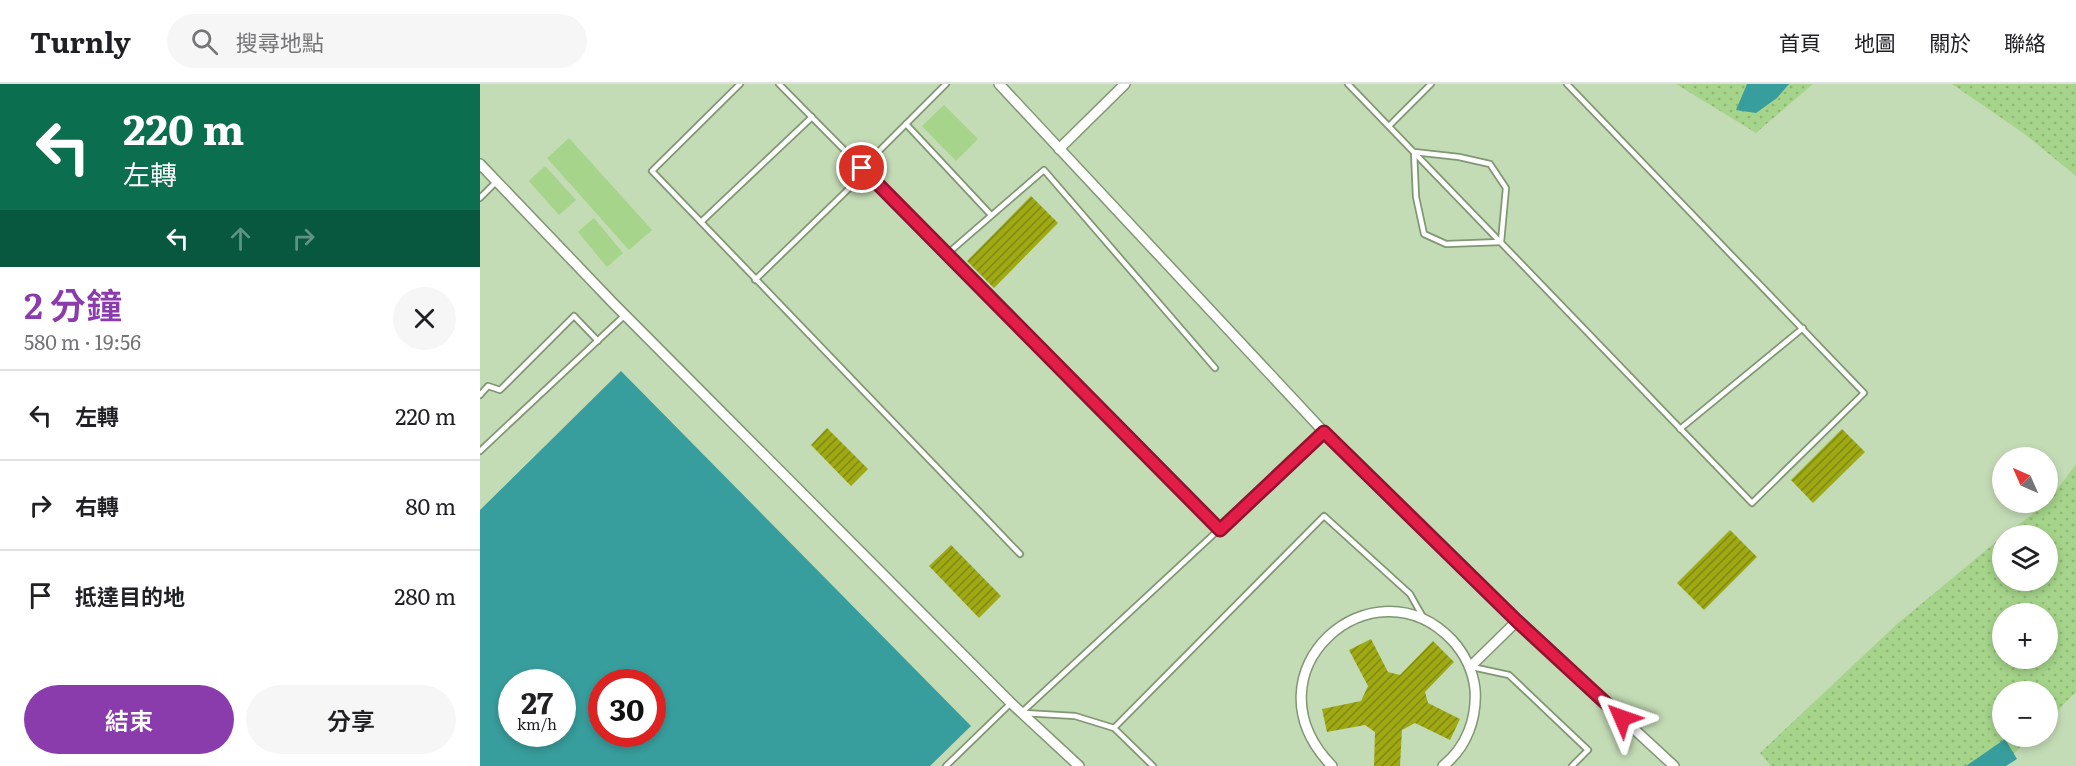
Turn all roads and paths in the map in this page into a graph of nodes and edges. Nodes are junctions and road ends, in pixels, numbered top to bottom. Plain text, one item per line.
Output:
1 (740, 84) edge
2 (779, 84) edge
3 (946, 84) edge
4 (999, 84) edge
5 (1125, 84) edge
6 (1348, 84) edge
7 (1431, 84) edge
8 (1567, 84) edge
9 (812, 117) junction
10 (906, 124) junction
11 (1389, 126) junction
12 (1059, 149) junction
13 (1414, 152) junction
14 (480, 164) edge
15 (864, 170) junction
16 (498, 181) junction
17 (480, 198) edge
18 (991, 215) junction
19 (700, 222) junction
20 (1501, 242) junction
21 (946, 254) junction
22 (755, 280) junction
23 (625, 315) junction
24 (1803, 328) junction
25 (598, 341) junction
26 (1215, 368) dead end
27 (480, 395) edge
28 (1680, 429) junction
29 (1324, 432) junction
30 (480, 451) edge
31 (1220, 530) junction
32 (1020, 554) dead end
33 (1424, 619) junction
34 (1517, 621) junction
35 (1470, 667) junction
36 (1011, 703) junction
37 (1021, 713) junction
38 (1114, 728) junction
39 (946, 766) edge
40 (1079, 766) edge
41 (1153, 766) edge
42 (1332, 766) edge
43 (1443, 766) edge
44 (1572, 766) edge
45 (1674, 766) edge

1 - 19 lane
2 - 9 lane
3 - 10 lane
4 - 12 street
5 - 12 street
6 - 11 lane
7 - 11 lane
8 - 24 lane
9 - 15 lane
9 - 19 lane
10 - 15 lane
10 - 18 lane
11 - 13 lane
12 - 29 street
13 - 20 lane
13 - 20 lane
13 - 20 lane
14 - 16 street
15 - 21 lane
15 - 22 lane
16 - 17 lane
16 - 23 street
18 - 21 lane
18 - 26 lane
19 - 22 lane
20 - 28 lane
21 - 31 lane
22 - 32 lane
23 - 25 lane
23 - 36 street
24 - 28 lane
24 - 28 lane
25 - 27 lane
25 - 30 lane
29 - 31 lane
29 - 34 street
31 - 37 lane
33 - 35 street
33 - 38 lane
33 - 42 street
34 - 35 street
34 - 45 street
35 - 43 street
35 - 44 lane
36 - 37 street
36 - 39 lane
37 - 38 lane
37 - 40 street
38 - 41 lane

